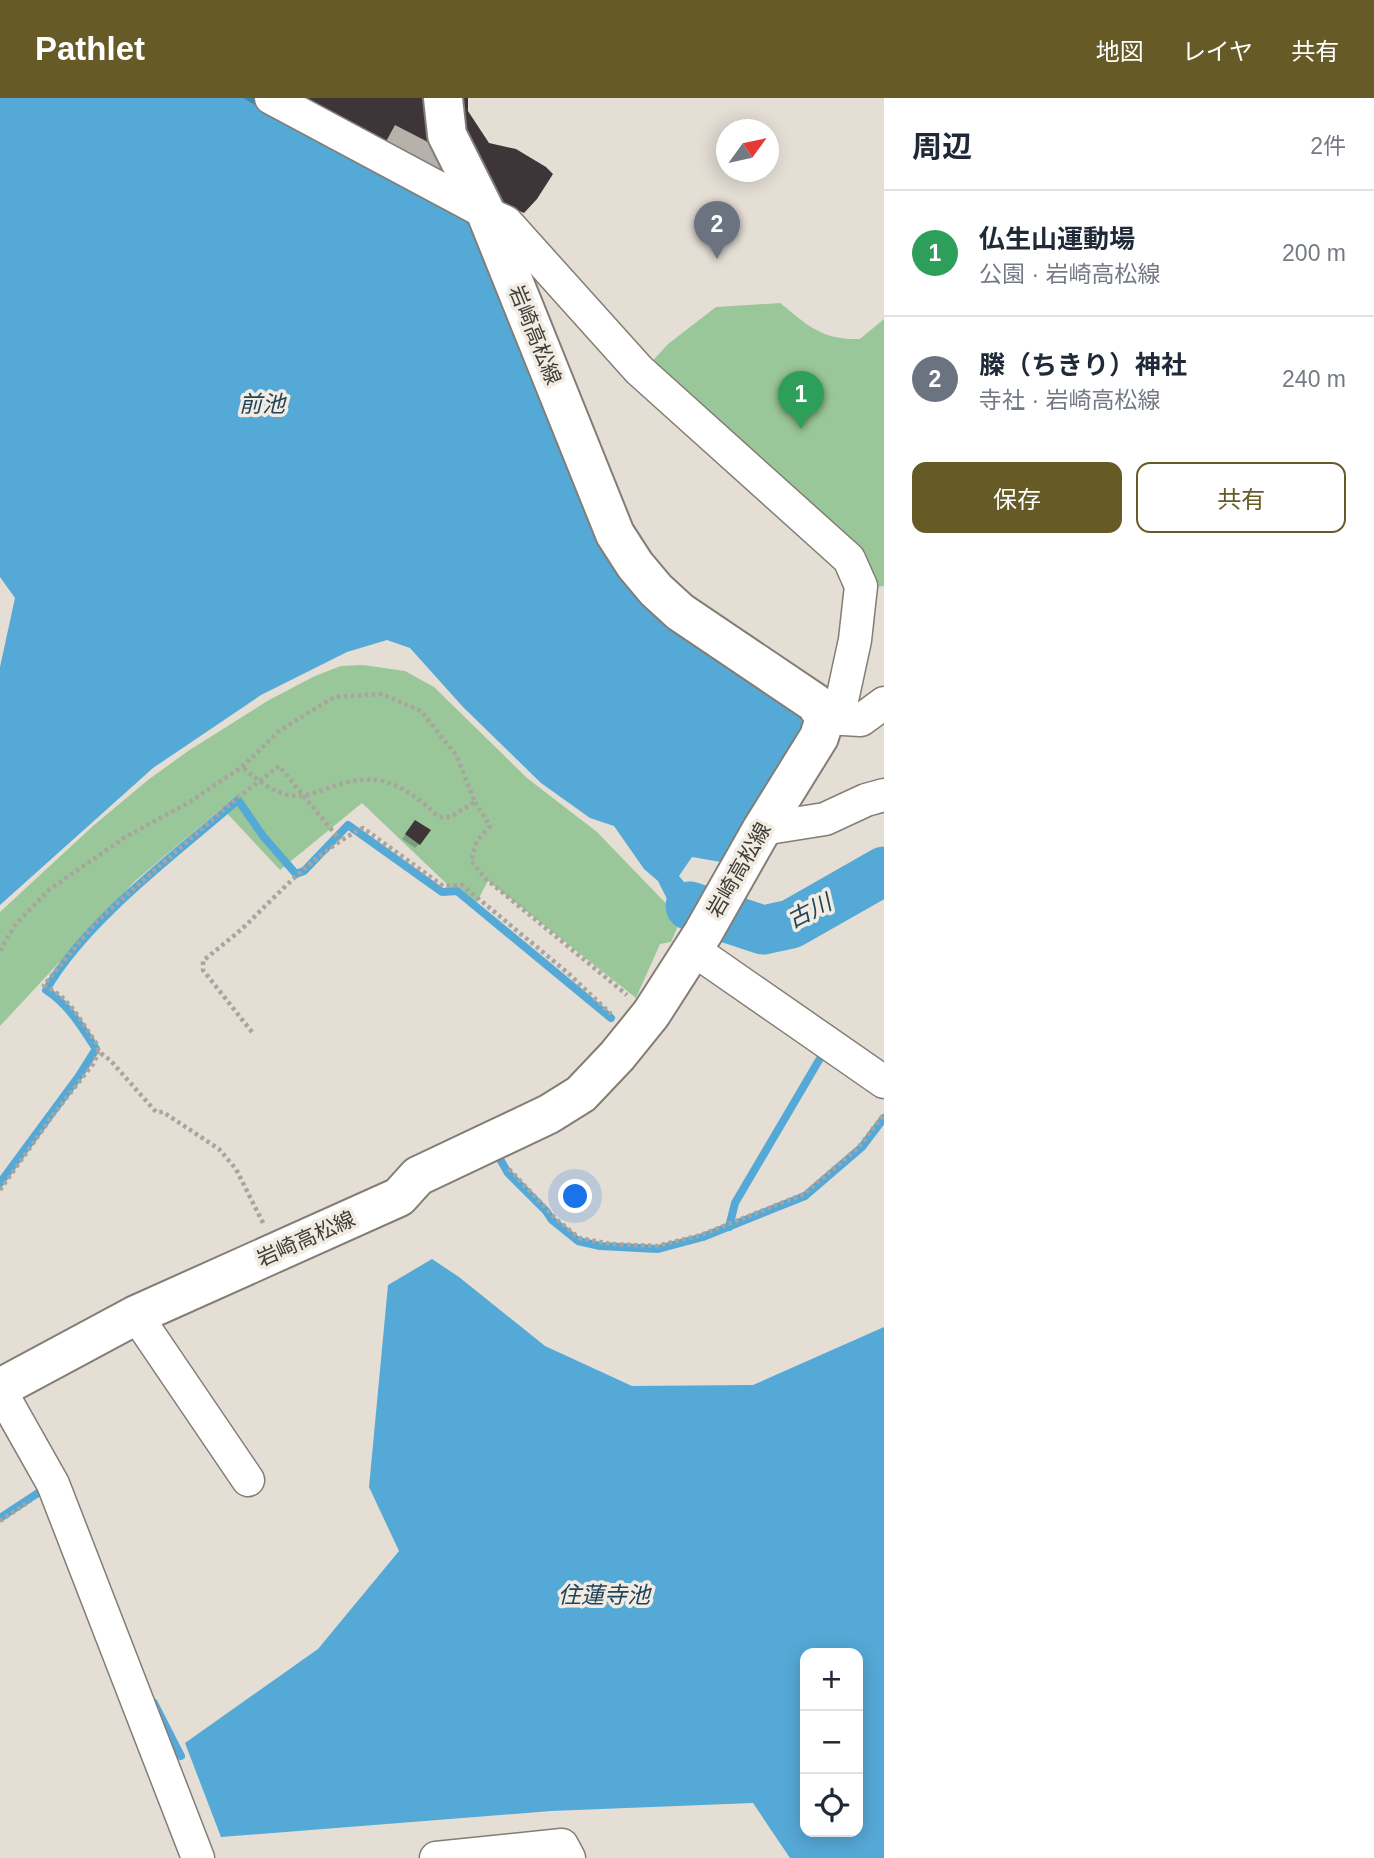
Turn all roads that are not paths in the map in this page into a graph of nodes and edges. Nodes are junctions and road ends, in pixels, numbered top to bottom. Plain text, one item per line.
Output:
1 (271, 98) edge
2 (443, 98) edge
3 (486, 213) junction
4 (884, 703) edge
5 (825, 718) junction
6 (884, 795) edge
7 (762, 828) junction
8 (697, 940) junction
9 (884, 1083) edge
10 (136, 1315) junction
11 (0, 1389) edge
12 (248, 1480) dead end
13 (198, 1858) edge
14 (436, 1858) edge
15 (569, 1858) edge

1 - 3 street
2 - 3 main road, 岩崎高松線
3 - 5 main road, 岩崎高松線
3 - 5 street
4 - 5 street
5 - 7 main road, 岩崎高松線
6 - 7 street
7 - 8 main road, 岩崎高松線
8 - 9 street
8 - 10 main road, 岩崎高松線
10 - 11 main road, 岩崎高松線
10 - 12 street
11 - 13 street
14 - 15 street

